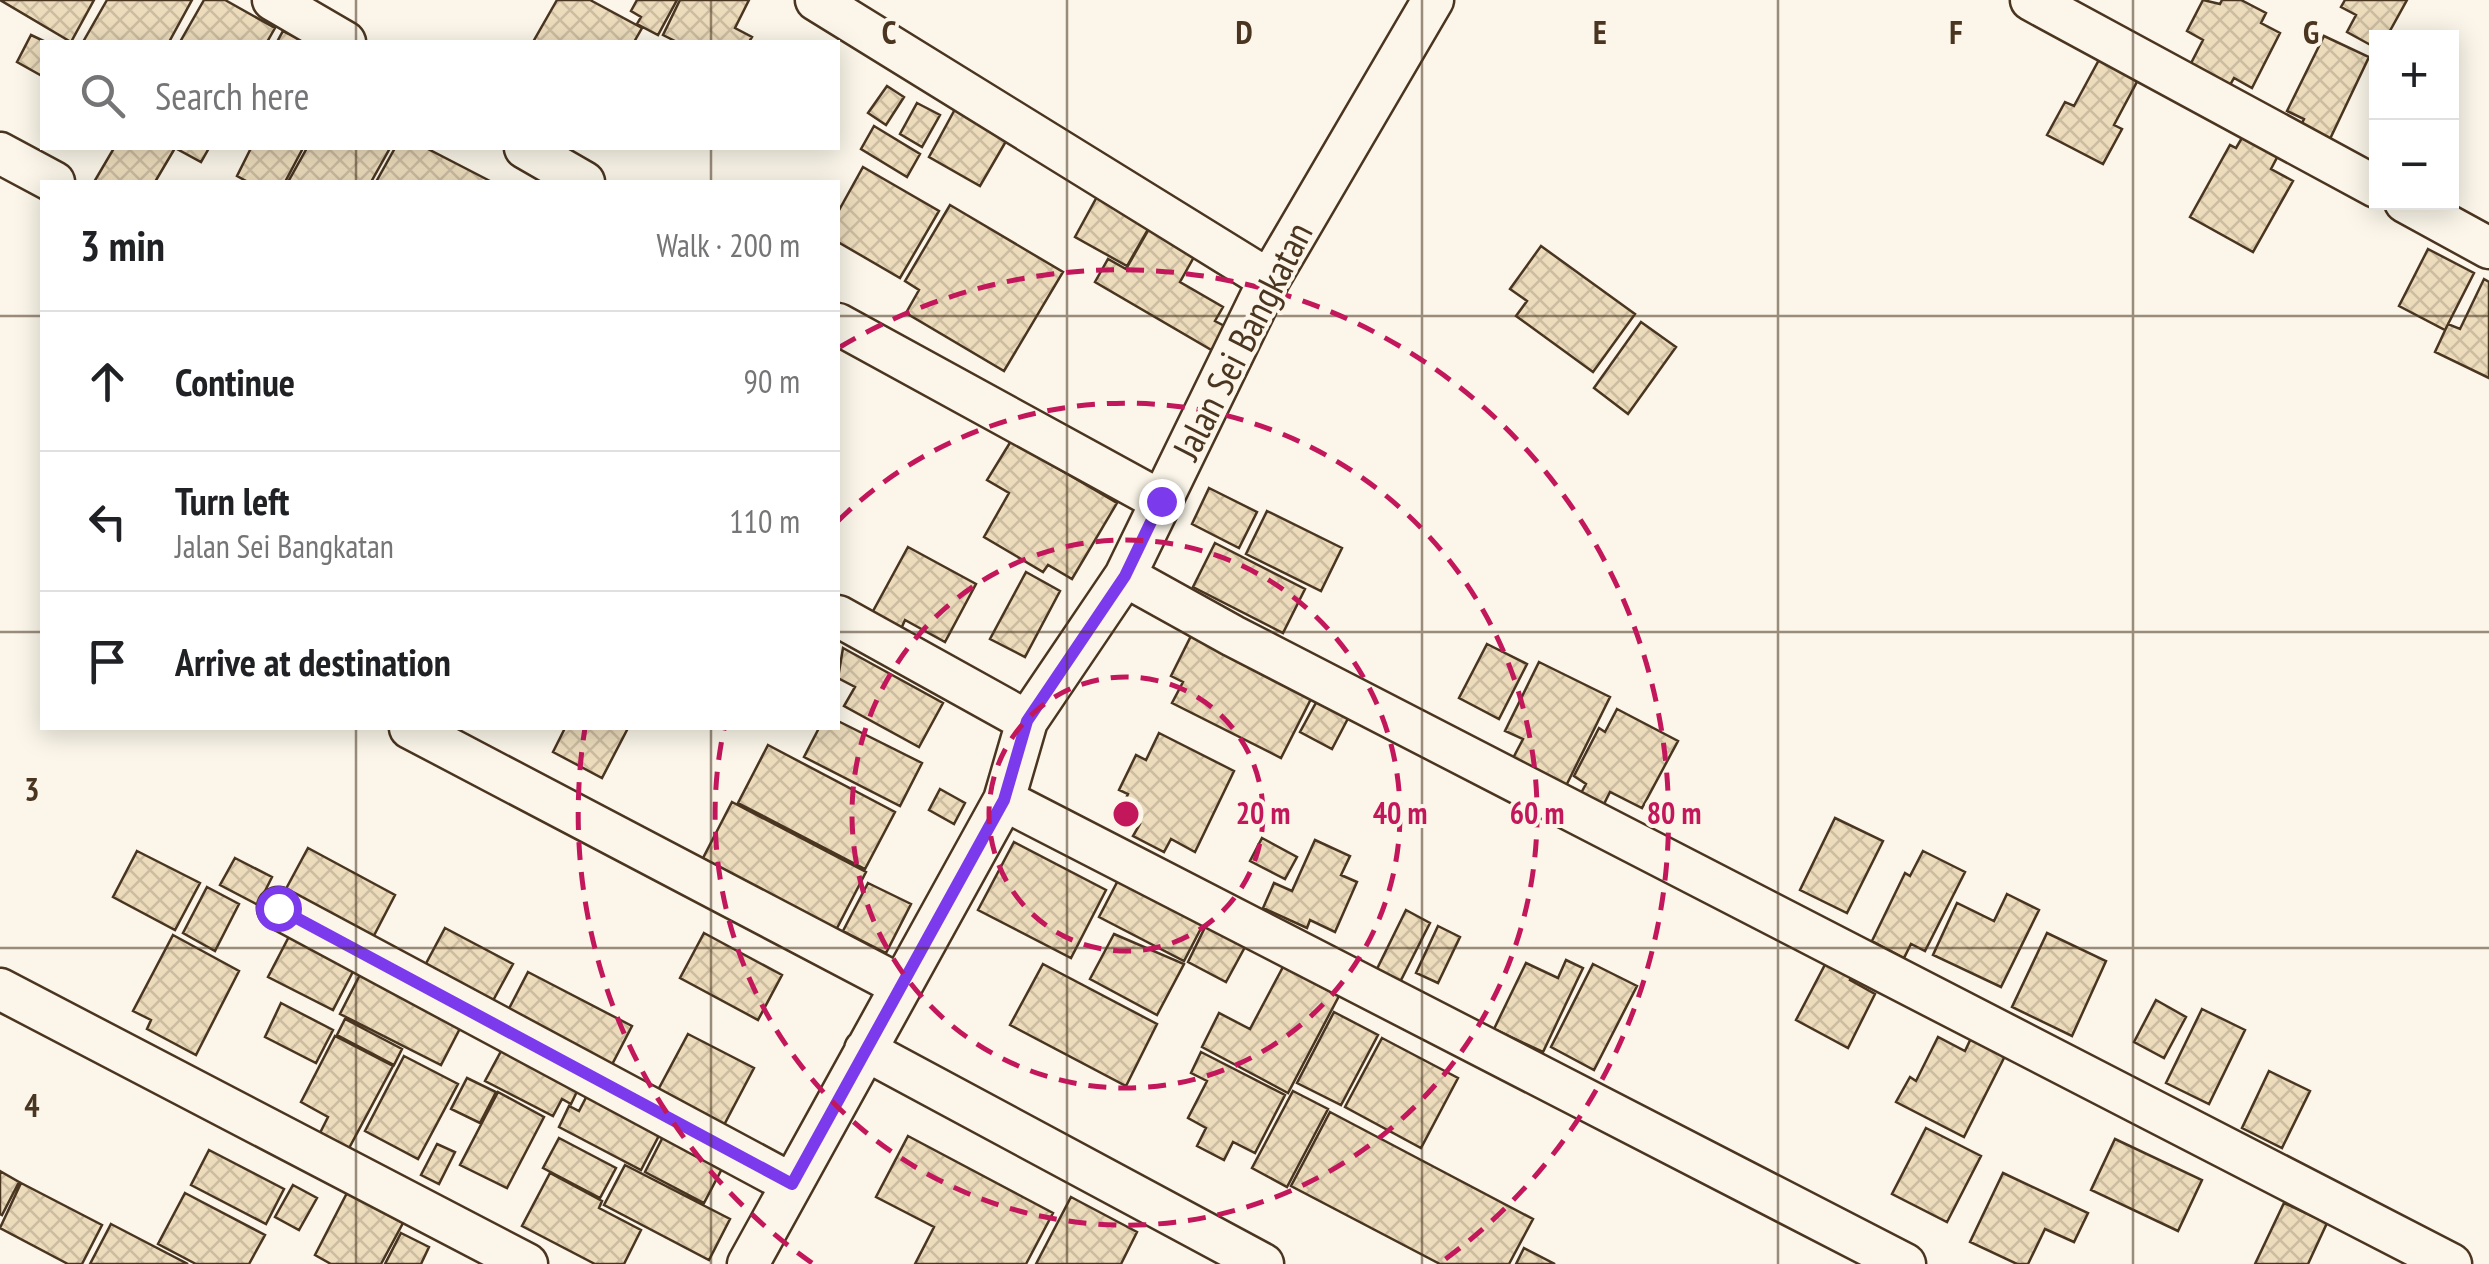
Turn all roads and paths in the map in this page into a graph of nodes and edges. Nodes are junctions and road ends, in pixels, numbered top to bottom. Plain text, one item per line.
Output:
1 (273, 0) edge
2 (816, 0) edge
3 (1433, 0) edge
4 (2032, 0) edge
5 (343, 40) edge
6 (528, 150) edge
7 (0, 153) edge
8 (50, 180) edge
9 (581, 180) edge
10 (2369, 183) edge
11 (2420, 210) edge
12 (2489, 248) edge
13 (1269, 280) junction
14 (840, 325) edge
15 (1161, 501) junction
16 (1125, 576) junction
17 (840, 617) edge
18 (1027, 721) junction
19 (414, 730) edge
20 (1004, 800) junction
21 (278, 908) dead end
22 (900, 986) junction
23 (0, 989) edge
24 (865, 1050) junction
25 (792, 1184) junction
26 (527, 1264) edge
27 (748, 1264) edge
28 (1263, 1264) edge
29 (1906, 1264) edge
30 (2451, 1264) edge

1 - 5 street
2 - 13 street
3 - 13 street, Jalan Sei Bangkatan
4 - 10 street
6 - 9 street
7 - 8 street
11 - 12 street
13 - 15 street, Jalan Sei Bangkatan
14 - 15 street
15 - 16 street, Jalan Sei Bangkatan
16 - 18 street, Jalan Sei Bangkatan
16 - 30 street
17 - 18 street
18 - 20 street, Jalan Sei Bangkatan
19 - 22 street
20 - 22 street, Jalan Sei Bangkatan
20 - 29 street
21 - 25 street
22 - 24 street, Jalan Sei Bangkatan
23 - 26 street
24 - 25 street, Jalan Sei Bangkatan
24 - 28 street
25 - 27 street, Jalan Sei Bangkatan

